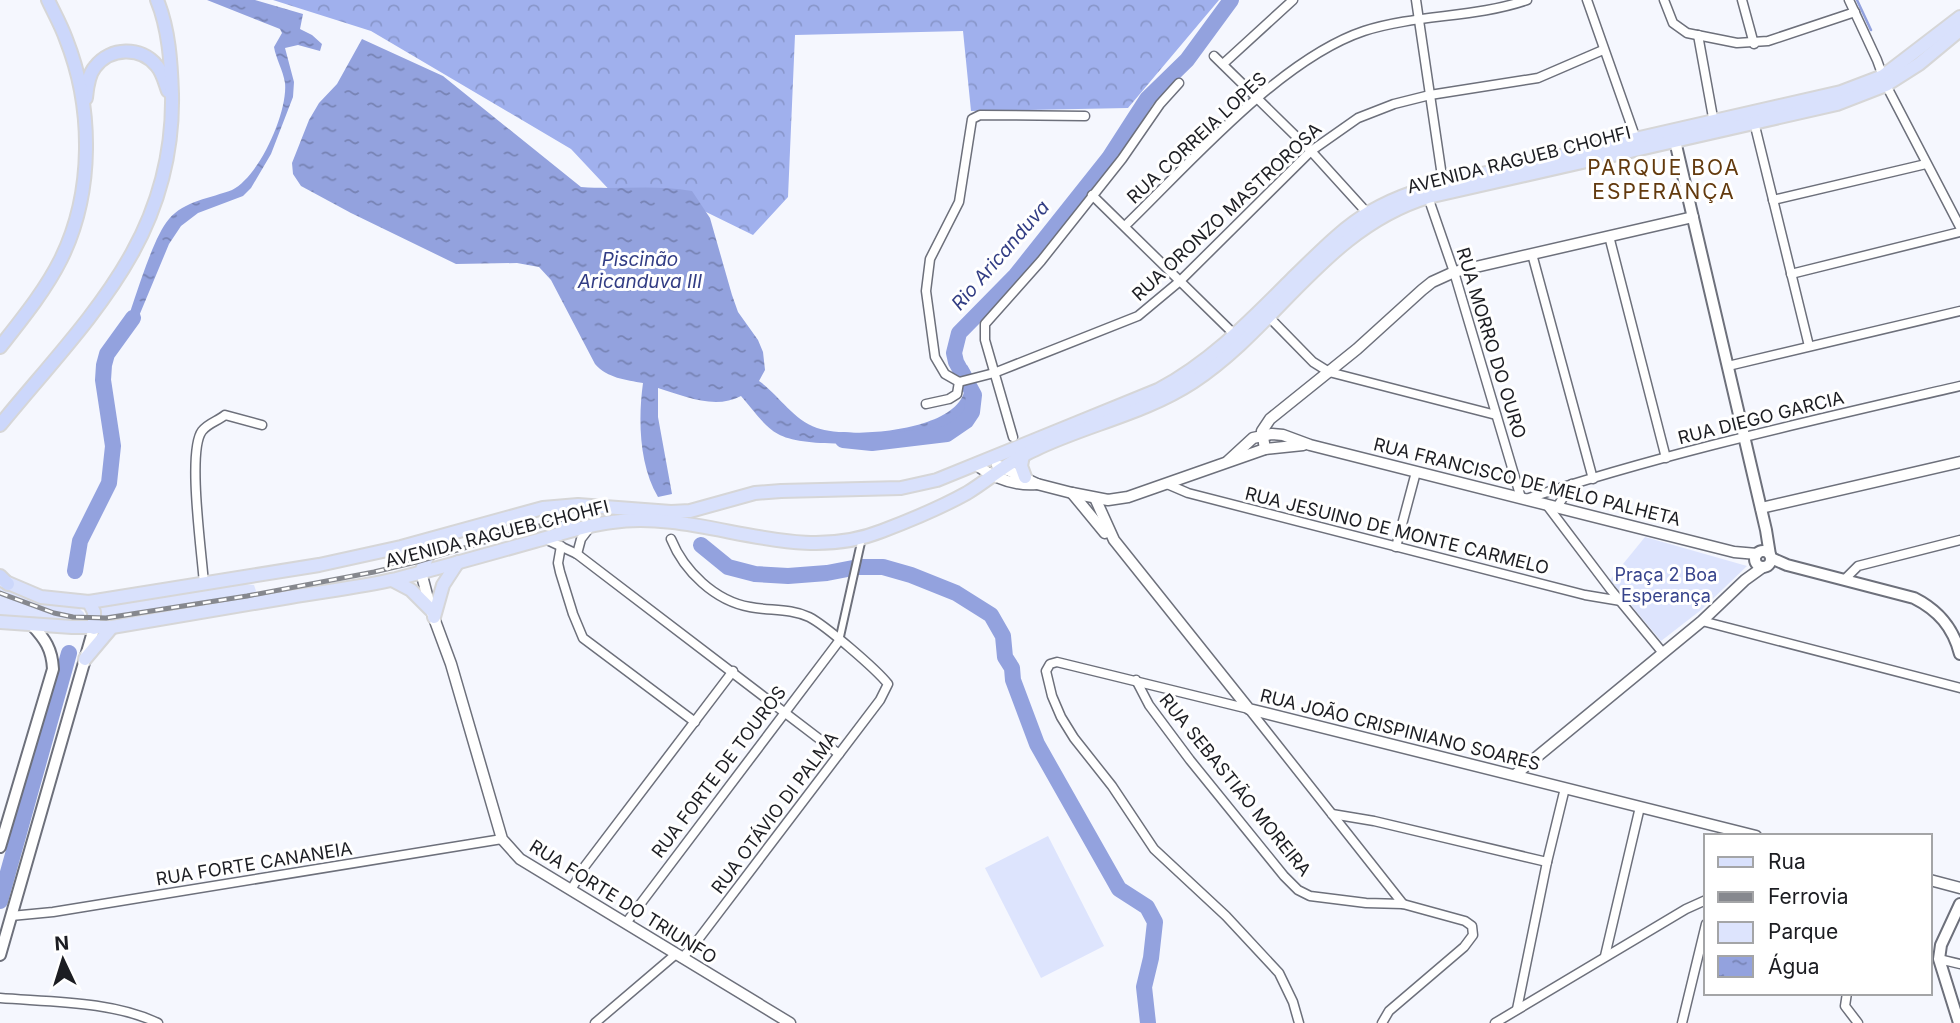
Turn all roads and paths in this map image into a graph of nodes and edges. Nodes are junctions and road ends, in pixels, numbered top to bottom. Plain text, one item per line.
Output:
1 (48, 0) edge
2 (1293, 0) edge
3 (1416, 0) edge
4 (1527, 0) edge
5 (1587, 0) edge
6 (1664, 0) edge
7 (1742, 0) edge
8 (1849, 0) edge
9 (158, 2) edge
10 (1855, 12) junction
11 (1960, 17) edge
12 (1419, 20) junction
13 (1960, 30) edge
14 (1698, 35) junction
15 (1754, 44) junction
16 (1603, 50) junction
17 (1214, 56) dead end
18 (1223, 64) junction
19 (1884, 81) junction
20 (1179, 83) dead end
21 (1430, 95) junction
22 (1259, 97) junction
23 (172, 105) junction
24 (85, 116) junction
25 (1085, 116) dead end
26 (1714, 122) junction
27 (1754, 122) junction
28 (1674, 136) junction
29 (1636, 139) junction
30 (1311, 151) junction
31 (1926, 164) junction
32 (1443, 183) junction
33 (1092, 195) junction
34 (1428, 197) junction
35 (1773, 200) junction
36 (1371, 217) junction
37 (1693, 218) junction
38 (1125, 226) junction
39 (1960, 230) edge
40 (1609, 236) junction
41 (1532, 254) junction
42 (1454, 272) junction
43 (1791, 274) junction
44 (1180, 281) junction
45 (1960, 311) edge
46 (1268, 316) junction
47 (1235, 335) junction
48 (1809, 346) junction
49 (0, 347) edge
50 (1728, 366) junction
51 (1329, 372) junction
52 (994, 373) junction
53 (962, 382) junction
54 (1960, 386) edge
55 (926, 404) dead end
56 (1496, 415) junction
57 (0, 425) edge
58 (262, 425) dead end
59 (1262, 435) junction
60 (1744, 436) junction
61 (1013, 437) dead end
62 (1310, 445) junction
63 (1265, 449) junction
64 (1023, 455) junction
65 (1666, 458) junction
66 (990, 459) junction
67 (1228, 461) junction
68 (1960, 462) edge
69 (976, 465) junction
70 (996, 472) junction
71 (1416, 472) junction
72 (1025, 477) junction
73 (1593, 479) junction
74 (1037, 484) junction
75 (1167, 484) junction
76 (1572, 484) junction
77 (1072, 493) junction
78 (1096, 498) junction
79 (1524, 499) junction
80 (1546, 504) junction
81 (552, 508) junction
82 (1557, 508) junction
83 (1761, 508) junction
84 (532, 511) junction
85 (592, 525) junction
86 (862, 538) junction
87 (671, 539) dead end
88 (560, 540) junction
89 (1114, 540) junction
90 (1960, 540) edge
91 (1396, 547) junction
92 (577, 554) junction
93 (1763, 559) junction
94 (458, 562) junction
95 (421, 572) junction
96 (1845, 579) junction
97 (3, 580) edge
98 (392, 580) junction
99 (204, 584) junction
100 (1621, 601) junction
101 (89, 602) junction
102 (433, 614) junction
103 (1702, 621) junction
104 (0, 622) edge
105 (32, 625) junction
106 (112, 627) junction
107 (94, 628) junction
108 (839, 641) junction
109 (1663, 653) junction
110 (1960, 653) edge
111 (85, 659) junction
112 (733, 671) junction
113 (1136, 680) junction
114 (1960, 688) edge
115 (1249, 709) junction
116 (784, 711) junction
117 (695, 722) junction
118 (839, 754) junction
119 (1516, 775) junction
120 (1565, 788) junction
121 (1640, 807) junction
122 (1332, 814) junction
123 (1729, 832) edge
124 (502, 839) junction
125 (0, 846) edge
126 (1547, 862) junction
127 (1932, 881) edge
128 (1960, 888) edge
129 (571, 890) junction
130 (1704, 901) edge
131 (1403, 904) junction
132 (1960, 904) edge
133 (11, 916) junction
134 (626, 923) junction
135 (1704, 933) edge
136 (0, 955) edge
137 (679, 956) junction
138 (1605, 957) junction
139 (1934, 958) edge
140 (1960, 964) edge
141 (1847, 995) edge
142 (0, 998) edge
143 (1517, 1010) junction
144 (158, 1023) edge
145 (595, 1023) edge
146 (790, 1023) edge
147 (1298, 1023) edge
148 (1382, 1023) edge
149 (1494, 1023) edge
150 (1682, 1023) edge
151 (1858, 1023) edge
152 (1959, 1023) edge

1 - 24 highway
2 - 18 street
3 - 12 street
4 - 12 street, RUA CORREIA LOPES
5 - 16 street
6 - 14 street
7 - 15 street
8 - 10 street
9 - 23 highway
10 - 15 street
10 - 19 street
11 - 19 main road, AVENIDA RAGUEB CHOHFI
12 - 21 street
12 - 22 street, RUA CORREIA LOPES
13 - 19 main road, AVENIDA RAGUEB CHOHFI
14 - 15 street
14 - 26 street
16 - 21 street, RUA ORONZO MASTROROSA
16 - 29 street
17 - 18 street
18 - 22 street
19 - 26 main road, AVENIDA RAGUEB CHOHFI
19 - 27 main road, AVENIDA RAGUEB CHOHFI
19 - 31 street
20 - 33 street
21 - 30 street, RUA ORONZO MASTROROSA
21 - 32 street
22 - 30 street
22 - 38 street, RUA CORREIA LOPES
23 - 24 highway
23 - 57 highway
24 - 49 highway
25 - 53 street
26 - 28 main road, AVENIDA RAGUEB CHOHFI
27 - 28 main road, AVENIDA RAGUEB CHOHFI
27 - 35 street
28 - 29 main road, AVENIDA RAGUEB CHOHFI
28 - 34 main road, AVENIDA RAGUEB CHOHFI
28 - 37 main road
29 - 32 main road, AVENIDA RAGUEB CHOHFI
30 - 36 street
30 - 44 street, RUA ORONZO MASTROROSA
31 - 35 street
31 - 39 street
32 - 36 main road, AVENIDA RAGUEB CHOHFI
33 - 38 street
33 - 52 street
34 - 36 main road, AVENIDA RAGUEB CHOHFI
34 - 42 street, RUA MORRO DO OURO
35 - 43 street
36 - 46 main road, AVENIDA RAGUEB CHOHFI
36 - 47 main road, AVENIDA RAGUEB CHOHFI
37 - 40 street
37 - 50 main road
38 - 44 street
39 - 43 street
40 - 41 street
40 - 65 street
41 - 42 street
41 - 73 street
42 - 51 street
42 - 56 street, RUA MORRO DO OURO
43 - 48 street
44 - 47 street
44 - 52 street, RUA ORONZO MASTROROSA
45 - 48 street
46 - 51 street
46 - 64 main road, AVENIDA RAGUEB CHOHFI
47 - 66 main road, AVENIDA RAGUEB CHOHFI
48 - 50 street
50 - 60 main road
51 - 56 street
51 - 59 street
52 - 53 street, RUA ORONZO MASTROROSA
52 - 61 street
53 - 55 street
54 - 60 street, RUA DIEGO GARCIA
56 - 79 street, RUA MORRO DO OURO
58 - 99 street
59 - 62 street, RUA FRANCISCO DE MELO PALHETA
59 - 63 street
59 - 67 street, RUA FRANCISCO DE MELO PALHETA
60 - 65 street, RUA DIEGO GARCIA
60 - 83 main road
62 - 63 street, RUA FRANCISCO DE MELO PALHETA
62 - 71 street, RUA FRANCISCO DE MELO PALHETA
63 - 67 street, RUA FRANCISCO DE MELO PALHETA
64 - 70 main road, AVENIDA RAGUEB CHOHFI
64 - 72 main road
65 - 73 street, RUA DIEGO GARCIA
66 - 69 main road, AVENIDA RAGUEB CHOHFI
66 - 70 street, RUA FRANCISCO DE MELO PALHETA
67 - 75 street, RUA FRANCISCO DE MELO PALHETA
68 - 83 street
69 - 70 street, RUA FRANCISCO DE MELO PALHETA
69 - 81 main road, AVENIDA RAGUEB CHOHFI
70 - 72 street, RUA FRANCISCO DE MELO PALHETA
70 - 74 street, RUA FRANCISCO DE MELO PALHETA
70 - 86 main road, AVENIDA RAGUEB CHOHFI
71 - 79 street, RUA FRANCISCO DE MELO PALHETA
71 - 91 street
72 - 74 street, RUA FRANCISCO DE MELO PALHETA
73 - 76 street, RUA DIEGO GARCIA
74 - 77 street, RUA FRANCISCO DE MELO PALHETA
75 - 78 street, RUA FRANCISCO DE MELO PALHETA
75 - 91 street, RUA JESUINO DE MONTE CARMELO
76 - 79 street, RUA DIEGO GARCIA
76 - 82 street
77 - 78 street, RUA FRANCISCO DE MELO PALHETA
77 - 89 street
78 - 89 street
79 - 80 street, RUA FRANCISCO DE MELO PALHETA
80 - 82 street, RUA FRANCISCO DE MELO PALHETA
80 - 100 street
81 - 84 main road, AVENIDA RAGUEB CHOHFI
81 - 88 main road
82 - 93 street, RUA FRANCISCO DE MELO PALHETA
83 - 93 main road
84 - 95 main road
84 - 99 main road, AVENIDA RAGUEB CHOHFI
85 - 86 main road, AVENIDA RAGUEB CHOHFI
85 - 88 main road, AVENIDA RAGUEB CHOHFI
85 - 92 street
86 - 108 street
87 - 108 street
88 - 92 street
88 - 94 main road, AVENIDA RAGUEB CHOHFI
88 - 117 street
89 - 115 street
90 - 96 street
91 - 100 street, RUA JESUINO DE MONTE CARMELO
92 - 112 street
93 - 96 main road, RUA FRANCISCO DE MELO PALHETA
93 - 103 street
94 - 95 main road, AVENIDA RAGUEB CHOHFI
94 - 102 main road
95 - 98 main road, AVENIDA RAGUEB CHOHFI
95 - 102 street, RUA FORTE DO TRIUNFO
96 - 110 main road, RUA FRANCISCO DE MELO PALHETA
97 - 101 main road, AVENIDA RAGUEB CHOHFI
98 - 102 main road
98 - 106 main road, AVENIDA RAGUEB CHOHFI
99 - 101 main road, AVENIDA RAGUEB CHOHFI
100 - 109 street
101 - 107 main road
102 - 124 street, RUA FORTE DO TRIUNFO
103 - 109 street
103 - 114 street
104 - 105 main road, AVENIDA RAGUEB CHOHFI
105 - 107 main road, AVENIDA RAGUEB CHOHFI
105 - 125 main road
106 - 107 main road, AVENIDA RAGUEB CHOHFI
106 - 111 main road
107 - 111 main road
108 - 116 street, RUA FORTE DE TOUROS
108 - 118 street, RUA OTÁVIO DI PALMA
109 - 119 street
111 - 133 main road
112 - 116 street
112 - 117 street
113 - 115 street, RUA JOÃO CRISPINIANO SOARES
113 - 131 street, RUA SEBASTIÃO MOREIRA
113 - 147 street, RUA JOÃO CRISPINIANO SOARES
115 - 119 street, RUA JOÃO CRISPINIANO SOARES
115 - 122 street
116 - 118 street
116 - 134 street, RUA FORTE DE TOUROS
117 - 129 street
118 - 137 street, RUA OTÁVIO DI PALMA
119 - 120 street, RUA JOÃO CRISPINIANO SOARES
120 - 121 street, RUA JOÃO CRISPINIANO SOARES
120 - 126 street
121 - 123 street, RUA JOÃO CRISPINIANO SOARES
121 - 138 street
122 - 126 street
122 - 131 street
124 - 129 street, RUA FORTE DO TRIUNFO
124 - 133 street, RUA FORTE CANANEIA
126 - 143 street
127 - 128 street
129 - 134 street, RUA FORTE DO TRIUNFO
130 - 138 street
131 - 148 street, RUA SEBASTIÃO MOREIRA
132 - 139 main road
133 - 136 main road
134 - 137 street, RUA FORTE DO TRIUNFO
135 - 150 street
137 - 145 street, RUA OTÁVIO DI PALMA
137 - 146 street, RUA FORTE DO TRIUNFO
138 - 143 street
139 - 140 street
139 - 152 main road
141 - 151 street
142 - 144 street
143 - 149 street

